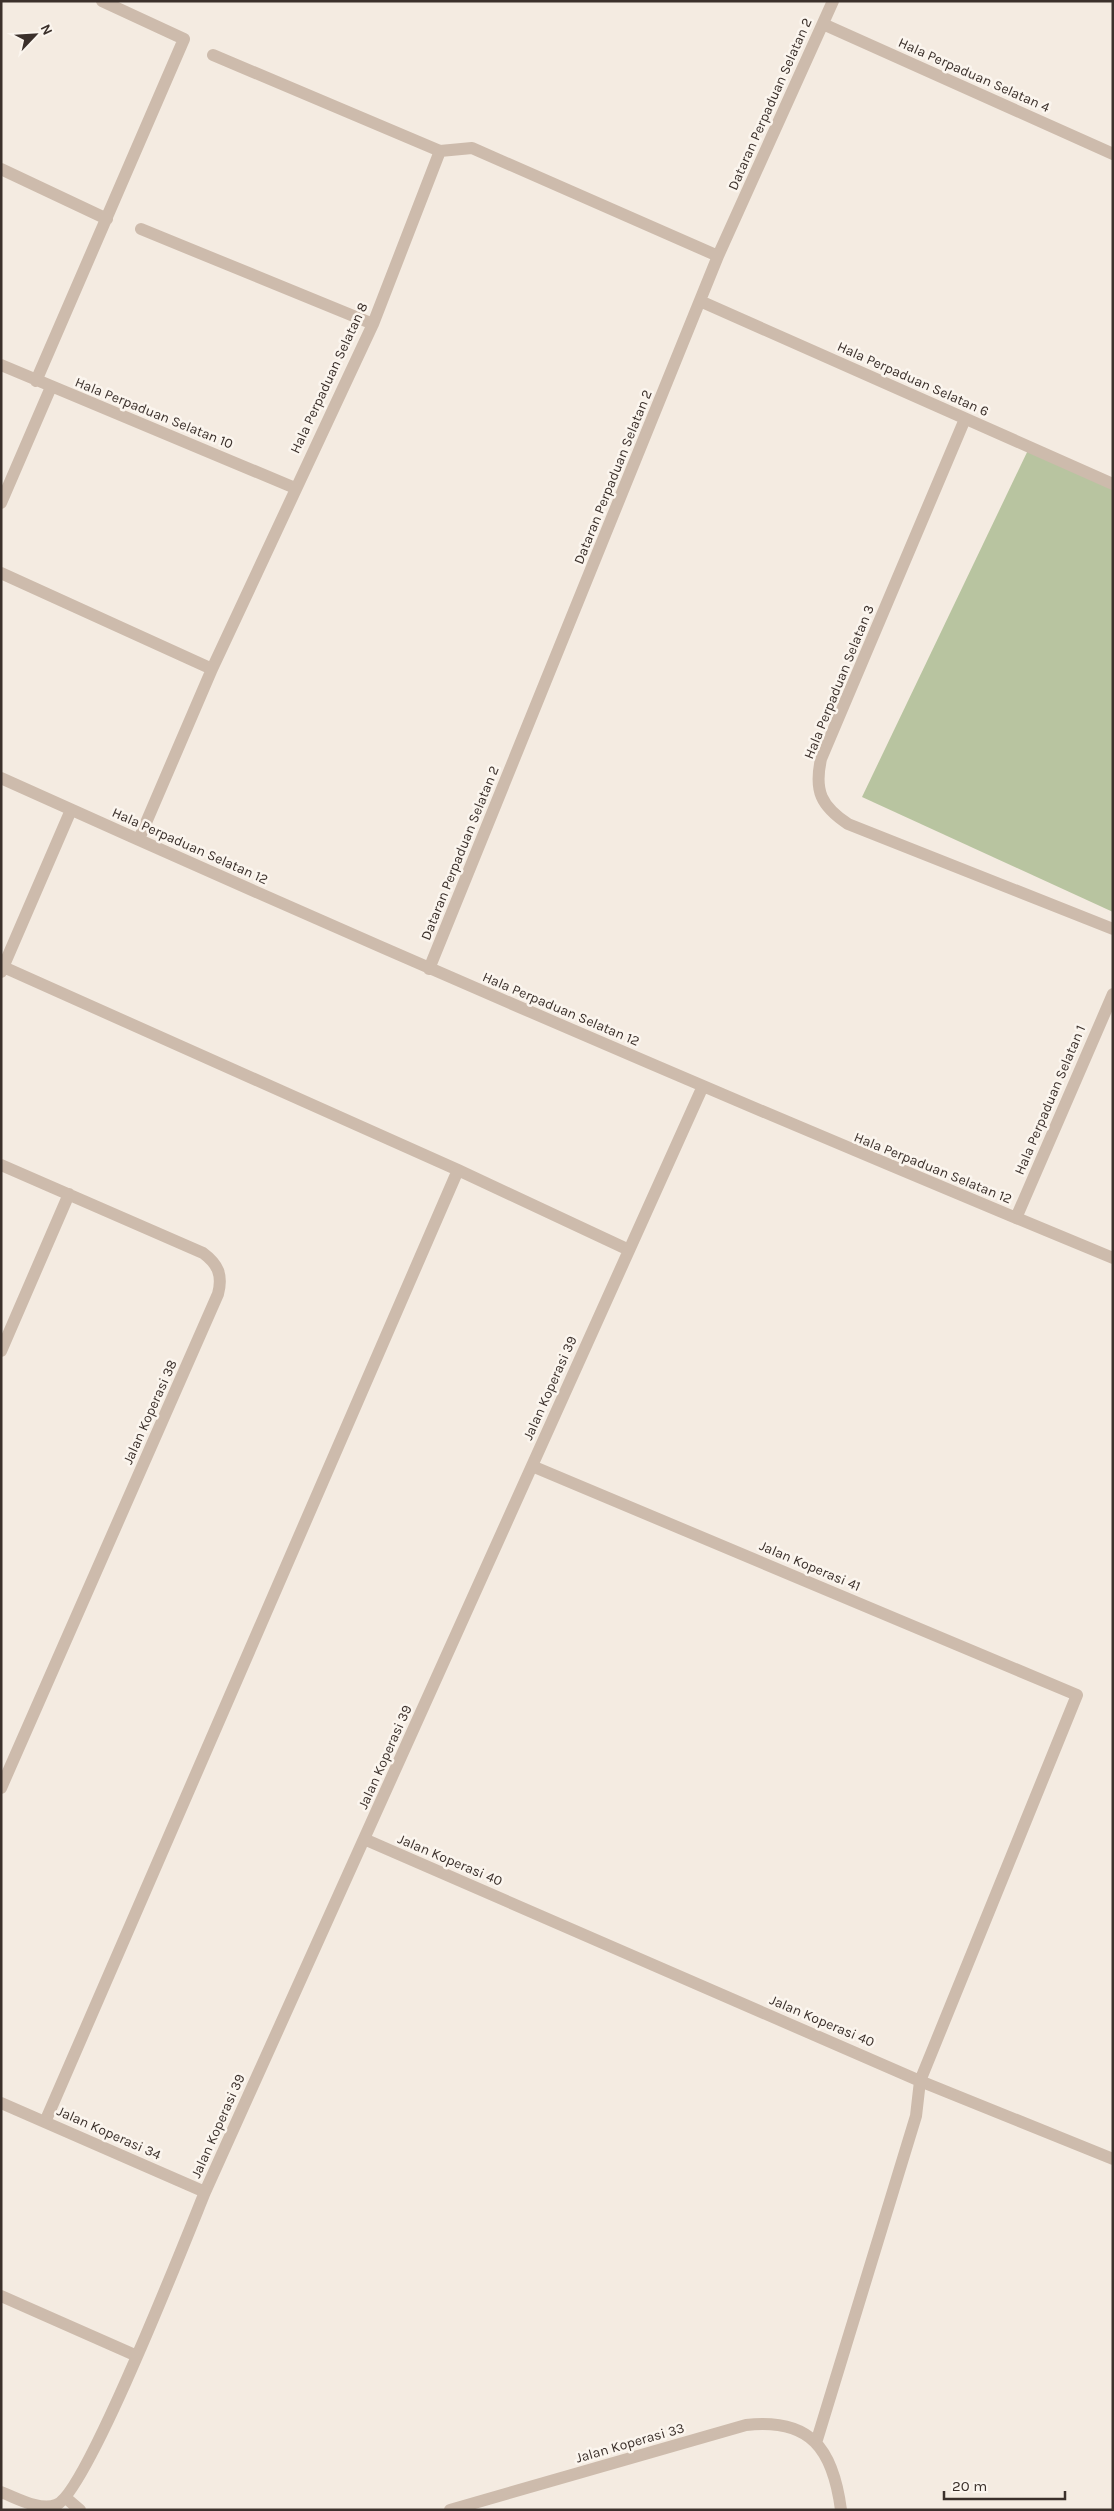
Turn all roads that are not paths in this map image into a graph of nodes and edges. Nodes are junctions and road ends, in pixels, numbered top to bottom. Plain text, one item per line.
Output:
1 (102, 1) edge
2 (833, 1) edge
3 (822, 24) junction
4 (214, 55) dead end
5 (440, 151) junction
6 (1113, 154) edge
7 (1, 169) edge
8 (107, 219) junction
9 (142, 229) dead end
10 (718, 256) junction
11 (700, 301) junction
12 (373, 324) junction
13 (1, 365) edge
14 (36, 381) junction
15 (51, 387) junction
16 (965, 419) junction
17 (1113, 484) edge
18 (295, 488) junction
19 (1, 502) edge
20 (1, 573) edge
21 (212, 669) junction
22 (1, 778) edge
23 (71, 810) junction
24 (140, 839) junction
25 (1113, 929) edge
26 (2, 968) edge
27 (429, 969) junction
28 (1113, 994) edge
29 (703, 1086) junction
30 (1, 1165) edge
31 (458, 1170) junction
32 (69, 1194) junction
33 (1016, 1218) junction
34 (629, 1250) junction
35 (1113, 1258) edge
36 (1, 1351) edge
37 (532, 1466) junction
38 (1, 1788) edge
39 (364, 1839) junction
40 (920, 2081) junction
41 (1, 2103) edge
42 (45, 2122) junction
43 (1113, 2159) edge
44 (205, 2192) junction
45 (1, 2296) edge
46 (137, 2356) junction
47 (816, 2442) junction
48 (1, 2492) edge
49 (66, 2498) junction
50 (80, 2510) edge
51 (450, 2510) edge
52 (841, 2510) edge

1 - 8 street
2 - 3 street, Dataran Perpaduan Selatan 2
3 - 6 street, Hala Perpaduan Selatan 4
3 - 10 street, Dataran Perpaduan Selatan 2
4 - 5 street
5 - 10 street
5 - 12 street, Hala Perpaduan Selatan 8
7 - 8 street
8 - 14 street
9 - 12 street
10 - 11 street, Dataran Perpaduan Selatan 2
11 - 16 street, Hala Perpaduan Selatan 6
11 - 27 street, Dataran Perpaduan Selatan 2
12 - 18 street, Hala Perpaduan Selatan 8
13 - 14 street, Hala Perpaduan Selatan 10
14 - 15 street, Hala Perpaduan Selatan 10
15 - 18 street, Hala Perpaduan Selatan 10
15 - 19 street
16 - 17 street, Hala Perpaduan Selatan 6
16 - 25 street, Hala Perpaduan Selatan 3
18 - 21 street, Hala Perpaduan Selatan 8
20 - 21 street
21 - 24 street, Hala Perpaduan Selatan 8
22 - 23 street, Hala Perpaduan Selatan 12
23 - 24 street, Hala Perpaduan Selatan 12
23 - 26 street
24 - 27 street, Hala Perpaduan Selatan 12
26 - 31 street
27 - 29 street, Hala Perpaduan Selatan 12
28 - 33 street, Hala Perpaduan Selatan 1
29 - 33 street, Hala Perpaduan Selatan 12
29 - 34 street, Jalan Koperasi 39
30 - 32 street, Jalan Koperasi 38
31 - 34 street
31 - 42 street
32 - 36 street
32 - 38 street, Jalan Koperasi 38
33 - 35 street, Hala Perpaduan Selatan 12
34 - 37 street, Jalan Koperasi 39
37 - 39 street, Jalan Koperasi 39
37 - 40 street, Jalan Koperasi 41
39 - 40 street, Jalan Koperasi 40
39 - 44 street, Jalan Koperasi 39
40 - 43 street, Jalan Koperasi 40
40 - 47 street
41 - 42 street, Jalan Koperasi 34
42 - 44 street, Jalan Koperasi 34
44 - 46 street, Jalan Koperasi 39
45 - 46 street
46 - 49 street, Jalan Koperasi 39
47 - 51 street, Jalan Koperasi 33
47 - 52 street, Jalan Koperasi 33
48 - 49 street
49 - 50 street

